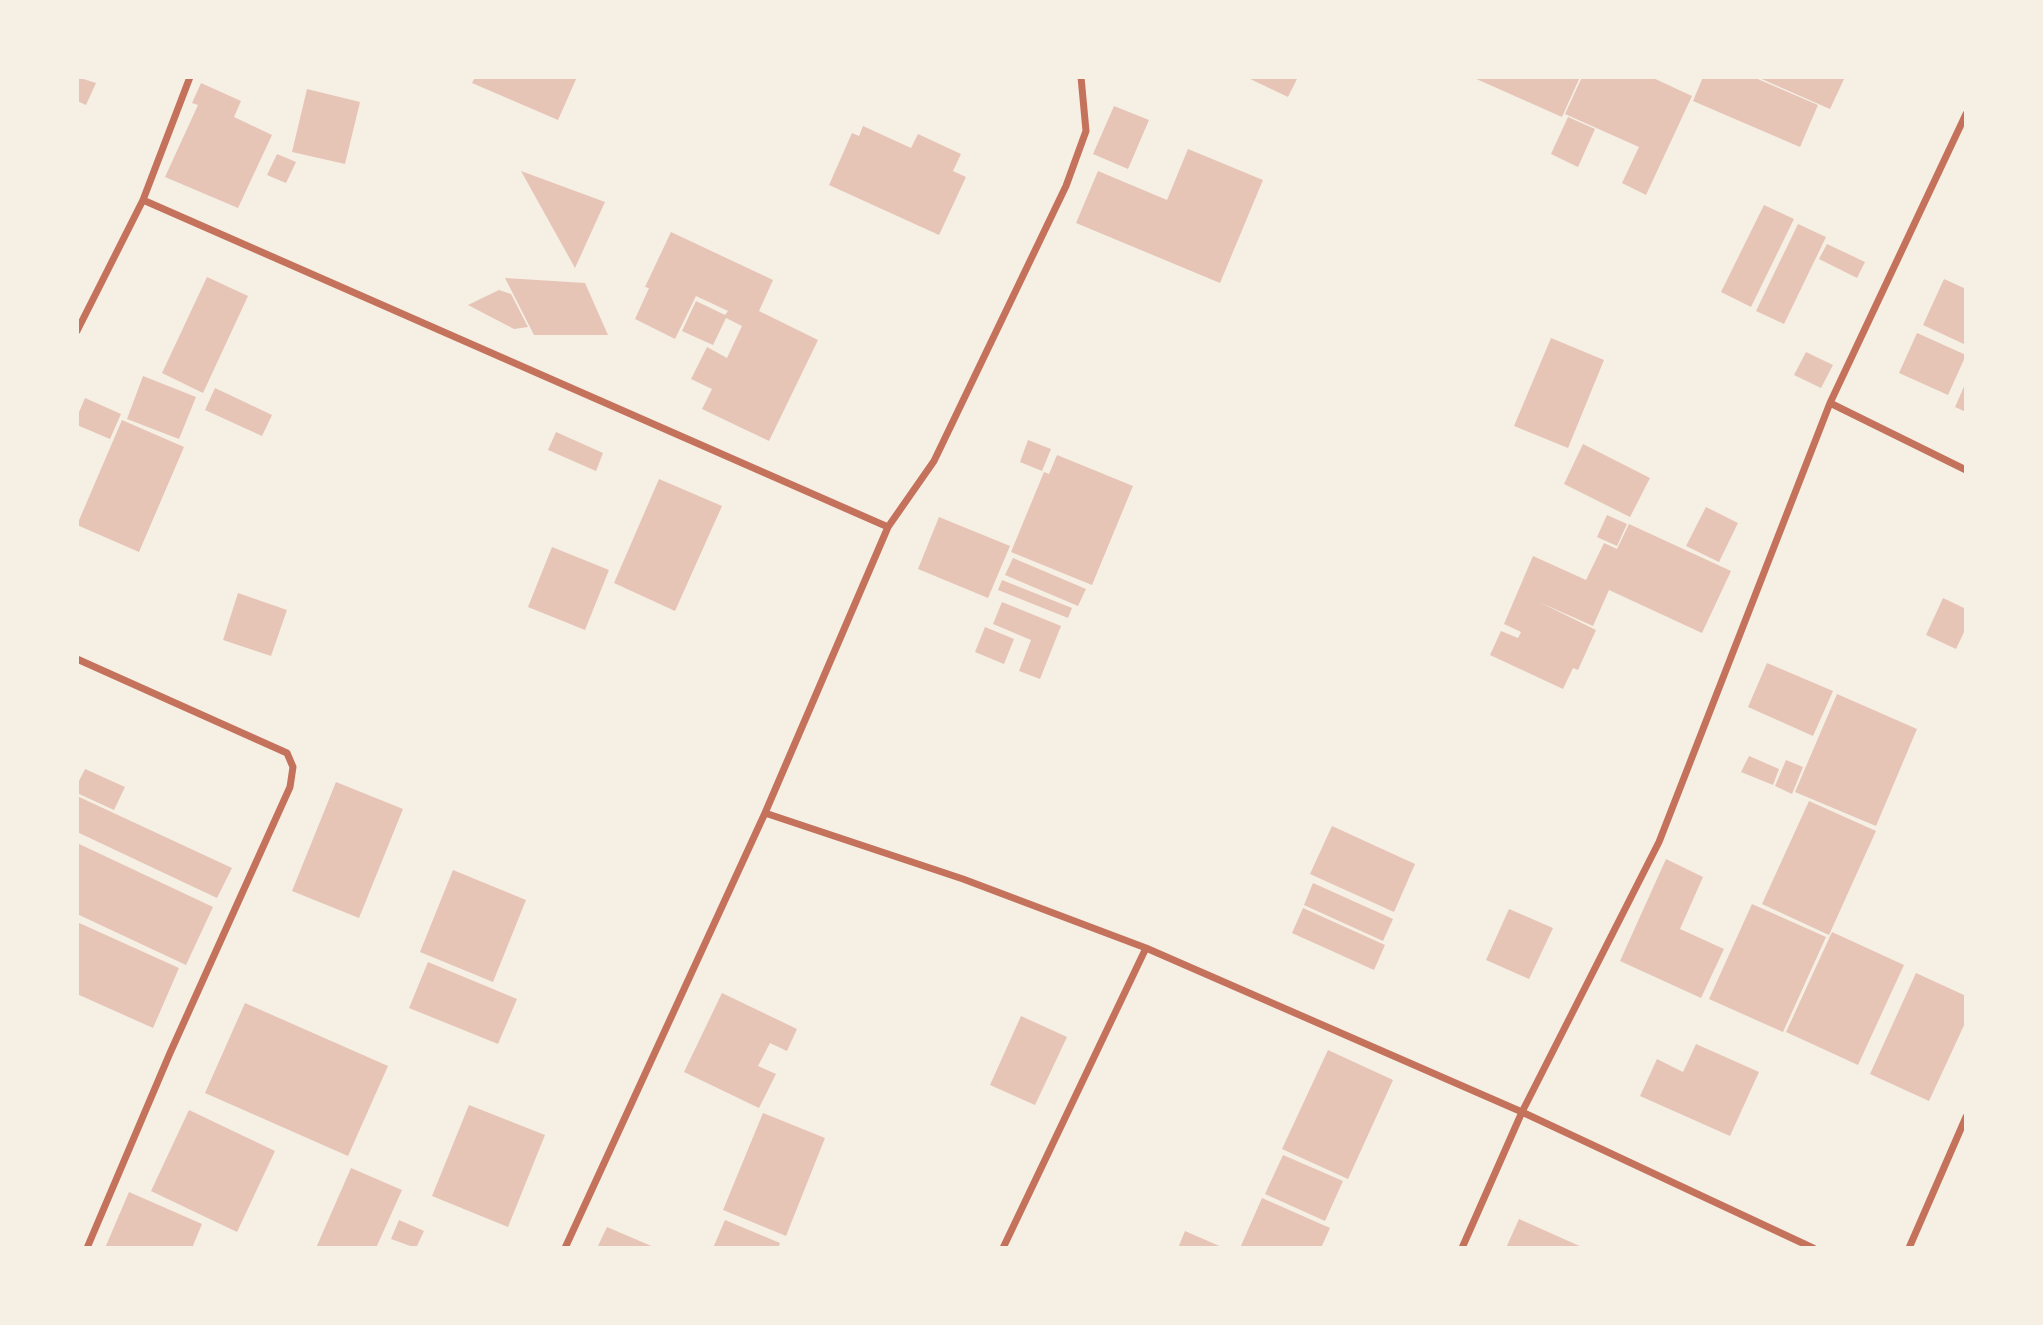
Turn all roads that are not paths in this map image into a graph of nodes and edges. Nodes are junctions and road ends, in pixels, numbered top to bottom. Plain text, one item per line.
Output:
1 (190, 77) edge
2 (1081, 77) edge
3 (1966, 114) edge
4 (144, 200) junction
5 (77, 331) edge
6 (1830, 403) junction
7 (1966, 470) edge
8 (888, 527) junction
9 (77, 659) edge
10 (765, 813) junction
11 (1146, 948) junction
12 (1522, 1112) junction
13 (1966, 1117) edge
14 (87, 1248) edge
15 (565, 1248) edge
16 (1003, 1248) edge
17 (1462, 1248) edge
18 (1813, 1248) edge
19 (1909, 1248) edge

1 - 4 street
2 - 8 street
3 - 6 street
4 - 5 street
4 - 8 street
6 - 7 street
6 - 12 street
8 - 10 street
9 - 14 street
10 - 11 street
10 - 15 street
11 - 12 street
11 - 16 street
12 - 17 street
12 - 18 street
13 - 19 street

